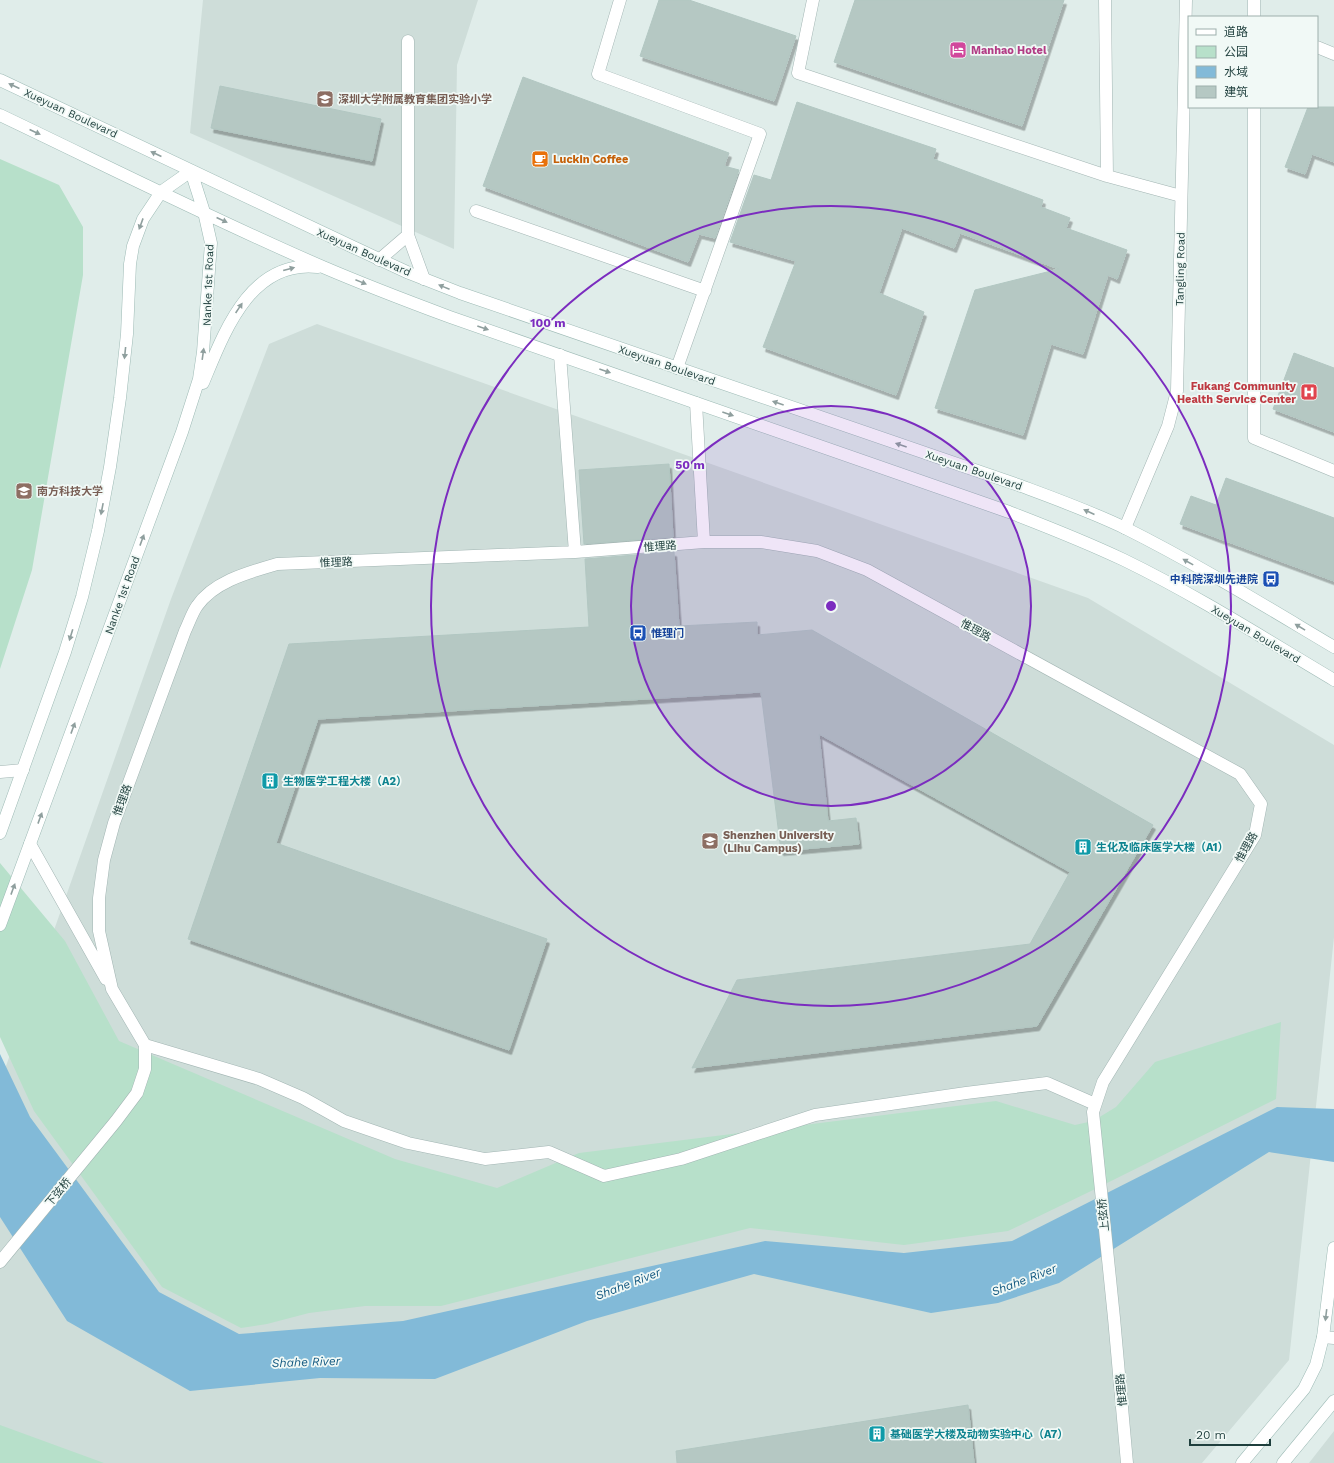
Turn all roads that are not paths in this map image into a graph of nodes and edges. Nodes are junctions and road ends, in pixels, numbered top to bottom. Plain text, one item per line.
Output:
1 (620, 0) edge
2 (813, 0) edge
3 (1105, 0) edge
4 (1186, 0) edge
5 (1254, 0) edge
6 (1254, 16) edge
7 (408, 41) dead end
8 (1318, 47) edge
9 (1334, 54) edge
10 (0, 80) edge
11 (1254, 108) edge
12 (0, 115) edge
13 (191, 171) junction
14 (1107, 176) junction
15 (161, 192) junction
16 (1181, 196) junction
17 (476, 211) dead end
18 (204, 212) junction
19 (408, 235) junction
20 (379, 260) junction
21 (325, 268) junction
22 (424, 279) junction
23 (705, 291) junction
24 (560, 355) junction
25 (678, 368) junction
26 (696, 403) junction
27 (182, 432) junction
28 (1334, 471) edge
29 (1125, 528) junction
30 (704, 542) junction
31 (574, 552) junction
32 (1334, 647) edge
33 (1334, 680) edge
34 (24, 770) junction
35 (0, 772) edge
36 (1, 831) edge
37 (28, 849) junction
38 (0, 925) edge
39 (112, 988) junction
40 (145, 1045) junction
41 (1094, 1108) junction
42 (1334, 1248) edge
43 (0, 1262) edge
44 (1114, 1318) joint
45 (1329, 1337) edge
46 (1334, 1401) edge
47 (1285, 1462) edge
48 (1127, 1463) edge
49 (1242, 1463) edge

1 - 23 street
2 - 14 street
3 - 14 street
4 - 16 street, Tangling Road
5 - 6 street
7 - 19 street
8 - 9 street
13 -> 10 street, Xueyuan Boulevard
11 - 28 street
12 -> 15 street, Xueyuan Boulevard
13 - 15 street
13 - 18 street, Nanke 1st Road
13 - 20 street, Xueyuan Boulevard
14 - 16 street
15 - 18 street, Xueyuan Boulevard
15 -> 34 street
16 - 29 street, Tangling Road
17 - 23 street
18 -> 21 street, Xueyuan Boulevard
27 -> 18 street, Nanke 1st Road
19 - 20 street
19 - 22 street
20 - 22 street, Xueyuan Boulevard
21 -> 24 street, Xueyuan Boulevard
27 -> 21 street
25 -> 22 street, Xueyuan Boulevard
23 - 25 street
24 -> 26 street, Xueyuan Boulevard
24 - 31 street
29 -> 25 street, Xueyuan Boulevard
26 - 30 street
26 -> 33 street, Xueyuan Boulevard
37 -> 27 street, Nanke 1st Road
32 -> 29 street, Xueyuan Boulevard
30 - 31 street, 惟理路
30 - 41 street, 惟理路
31 - 39 street, 惟理路
34 - 35 street
34 - 36 street
38 -> 37 street, Nanke 1st Road
37 - 39 street
39 - 40 street, 惟理路
40 - 41 street
40 - 43 street, 下弦桥
41 - 44 street, 上弦桥
42 -> 45 street
44 - 48 street, 惟理路
45 - 49 street
46 - 47 street

